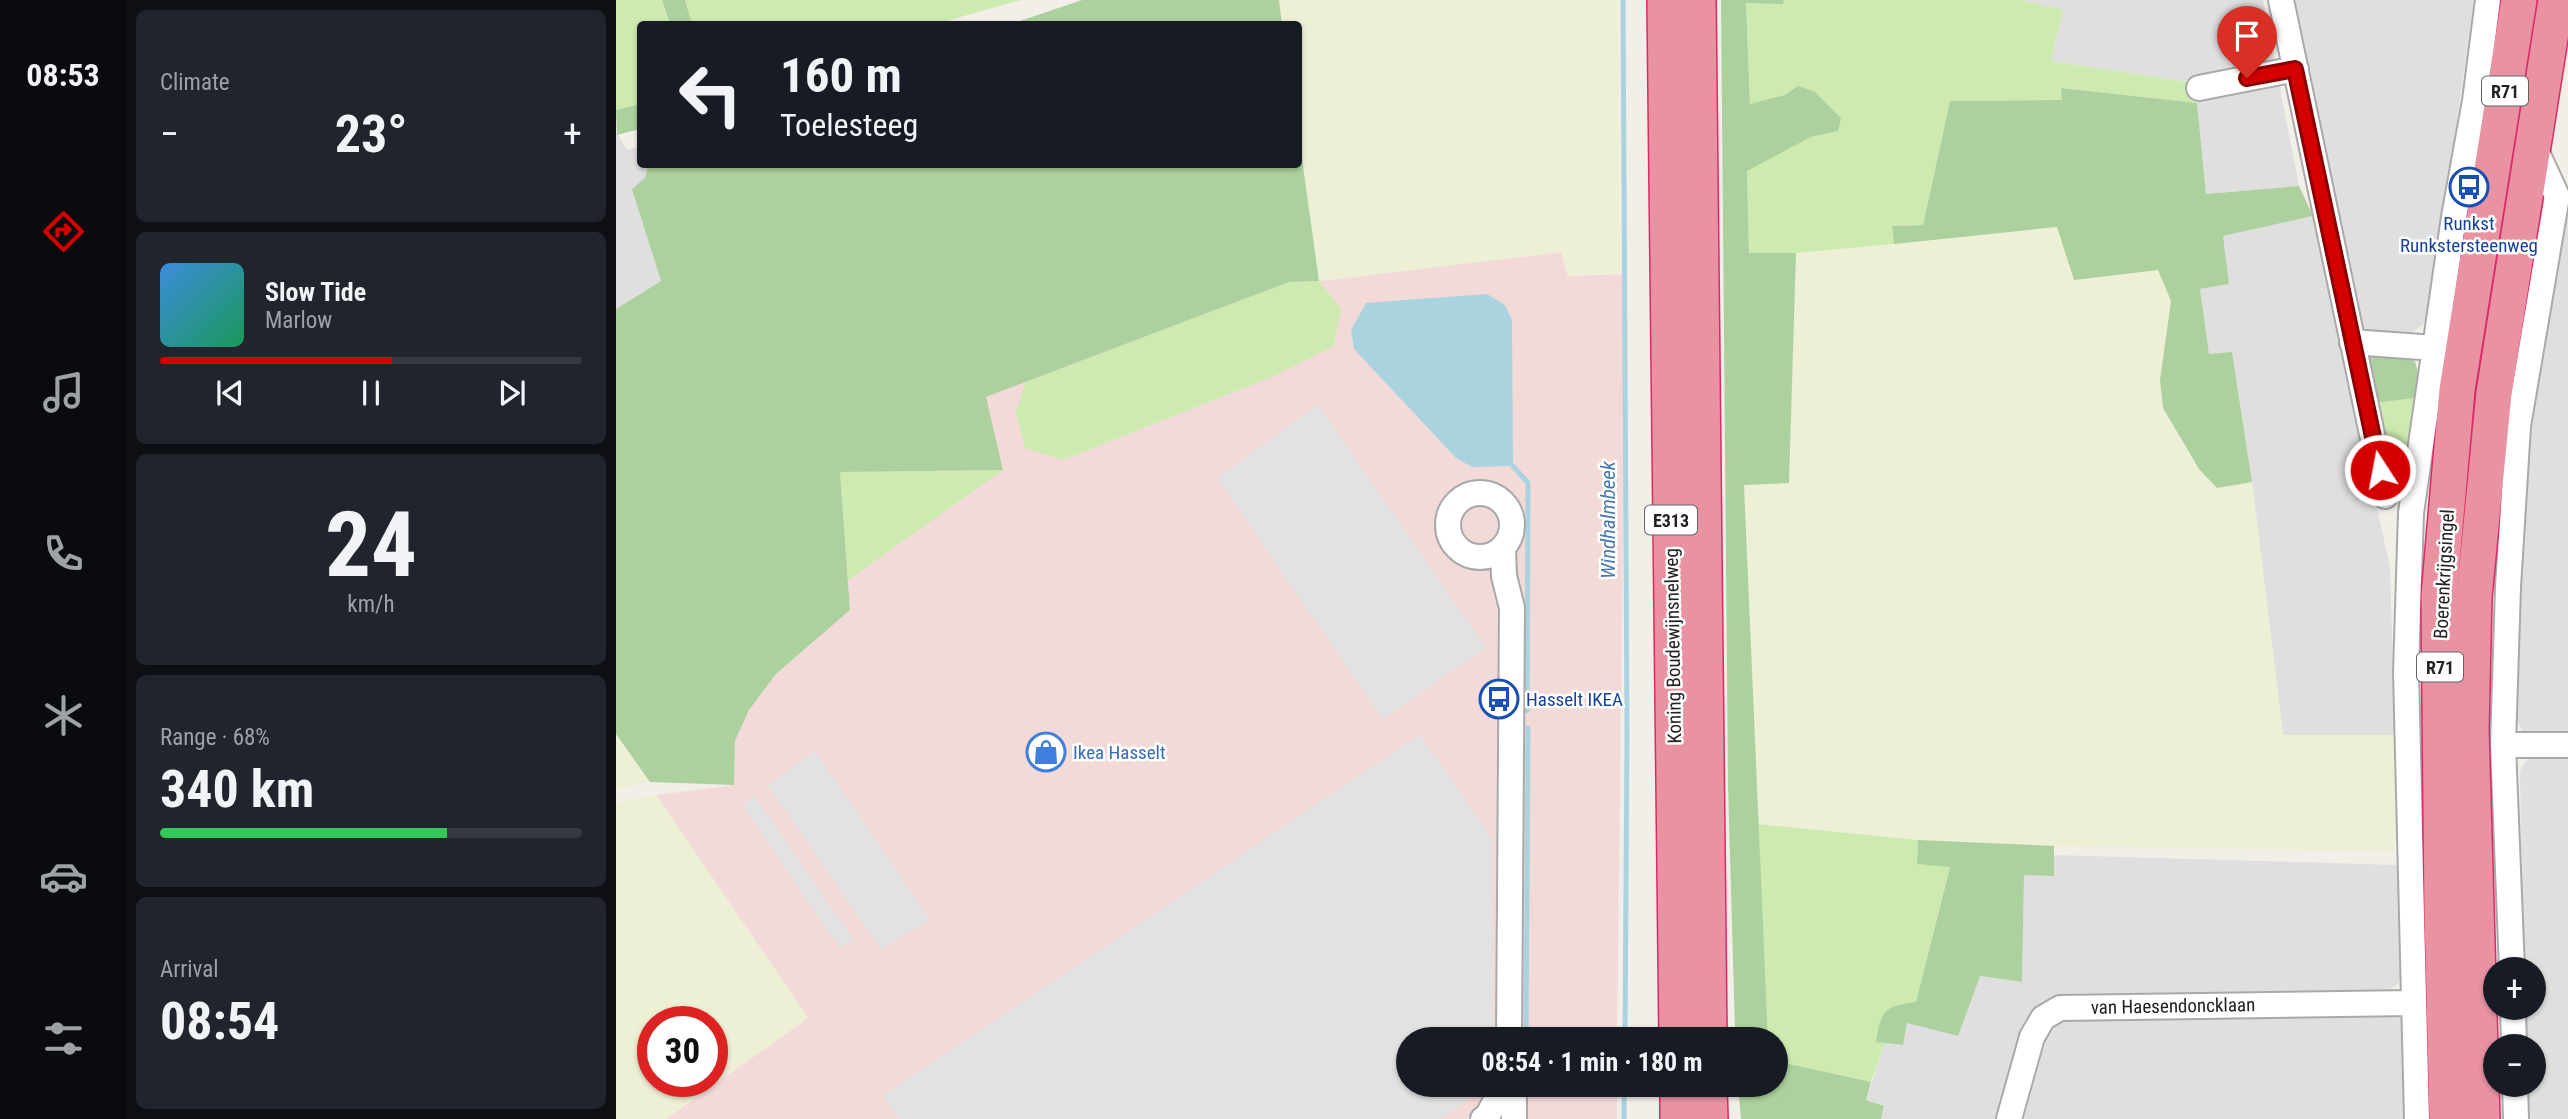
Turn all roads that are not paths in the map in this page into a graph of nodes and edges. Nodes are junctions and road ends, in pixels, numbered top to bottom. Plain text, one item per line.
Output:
1 (1665, 0) edge
2 (1698, 0) edge
3 (2281, 0) edge
4 (2488, 0) edge
5 (2556, 0) edge
6 (2517, 17) edge
7 (2295, 69) junction
8 (2199, 88) dead end
9 (2475, 101) junction
10 (2533, 144) junction
11 (2352, 342) junction
12 (2435, 348) junction
13 (2385, 496) dead end
14 (1503, 548) junction
15 (1480, 558) junction
16 (1512, 608) junction
17 (2503, 746) junction
18 (2568, 746) edge
19 (2508, 866) junction
20 (2477, 897) junction
21 (2512, 957) edge
22 (2413, 1003) junction
23 (1509, 1027) edge
24 (1677, 1027) edge
25 (1709, 1027) edge
26 (1498, 1097) edge
27 (1512, 1097) edge
28 (1678, 1097) edge
29 (1709, 1097) edge
30 (2515, 1097) edge
31 (1487, 1117) edge
32 (1514, 1119) edge
33 (1678, 1119) edge
34 (1710, 1119) edge
35 (2009, 1119) edge
36 (2417, 1119) edge
37 (2447, 1119) edge
38 (2482, 1119) edge
39 (2516, 1119) edge

1 - 24 highway, Koning Boudewijnsnelweg / E313
2 - 25 highway, Koning Boudewijnsnelweg / E313
3 - 7 street
4 - 9 street, Boerenkrijgsingel
5 - 10 highway, Boerenkrijgsingel / R71
6 - 9 street, Boerenkrijgsingel
6 - 37 highway, Boerenkrijgsingel / R71
7 - 8 street
7 - 11 street
9 - 12 street, Boerenkrijgsingel
10 - 17 street
10 - 20 highway, Boerenkrijgsingel / R71
11 - 12 street
11 - 13 street
12 - 22 street, Boerenkrijgsingel
14 - 15 street
14 - 15 street
14 - 16 street
15 - 16 street
16 - 23 street
17 - 18 street
17 - 19 street
19 - 20 street
19 - 21 street
20 - 38 highway, Boerenkrijgsingel / R71
22 - 35 street, van Haesendoncklaan
22 - 36 street, Boerenkrijgsingel
26 - 31 street
27 - 32 street
28 - 33 highway
29 - 34 highway
30 - 39 street

